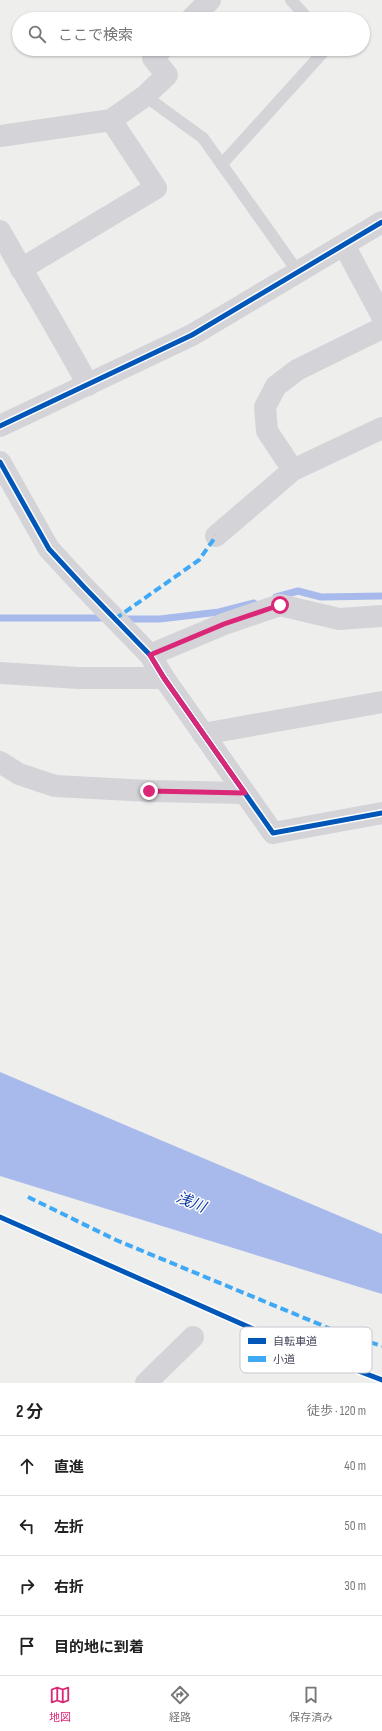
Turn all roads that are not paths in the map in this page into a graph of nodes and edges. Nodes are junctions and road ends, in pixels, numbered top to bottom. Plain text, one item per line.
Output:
1 (210, 0) edge
2 (291, 0) edge
3 (198, 12) edge
4 (302, 12) edge
5 (155, 56) edge
6 (320, 56) edge
7 (144, 96) junction
8 (111, 120) junction
9 (0, 136) edge
10 (222, 164) junction
11 (382, 222) edge
12 (0, 231) edge
13 (344, 245) junction
14 (21, 270) junction
15 (298, 272) junction
16 (382, 316) edge
17 (382, 328) edge
18 (88, 385) junction
19 (0, 426) edge
20 (382, 428) edge
21 (0, 462) edge
22 (293, 470) junction
23 (216, 536) dead end
24 (382, 616) edge
25 (150, 655) junction
26 (0, 673) edge
27 (164, 678) junction
28 (382, 702) edge
29 (203, 734) junction
30 (0, 762) edge
31 (245, 793) junction
32 (382, 813) edge
33 (193, 1337) dead end
34 (156, 1380) edge

1 - 3 street
2 - 4 lane
5 - 7 street
6 - 10 lane
7 - 8 street
7 - 10 lane
8 - 9 street
8 - 14 street
10 - 15 lane
11 - 13 street
12 - 14 street
13 - 15 street
13 - 16 street
14 - 18 street
15 - 18 street
17 - 22 street
18 - 19 street
20 - 22 street
21 - 25 street
22 - 23 street
24 - 25 street
25 - 27 street
26 - 27 street
27 - 29 street
28 - 29 street
29 - 31 street
30 - 31 street
31 - 32 street
33 - 34 street

